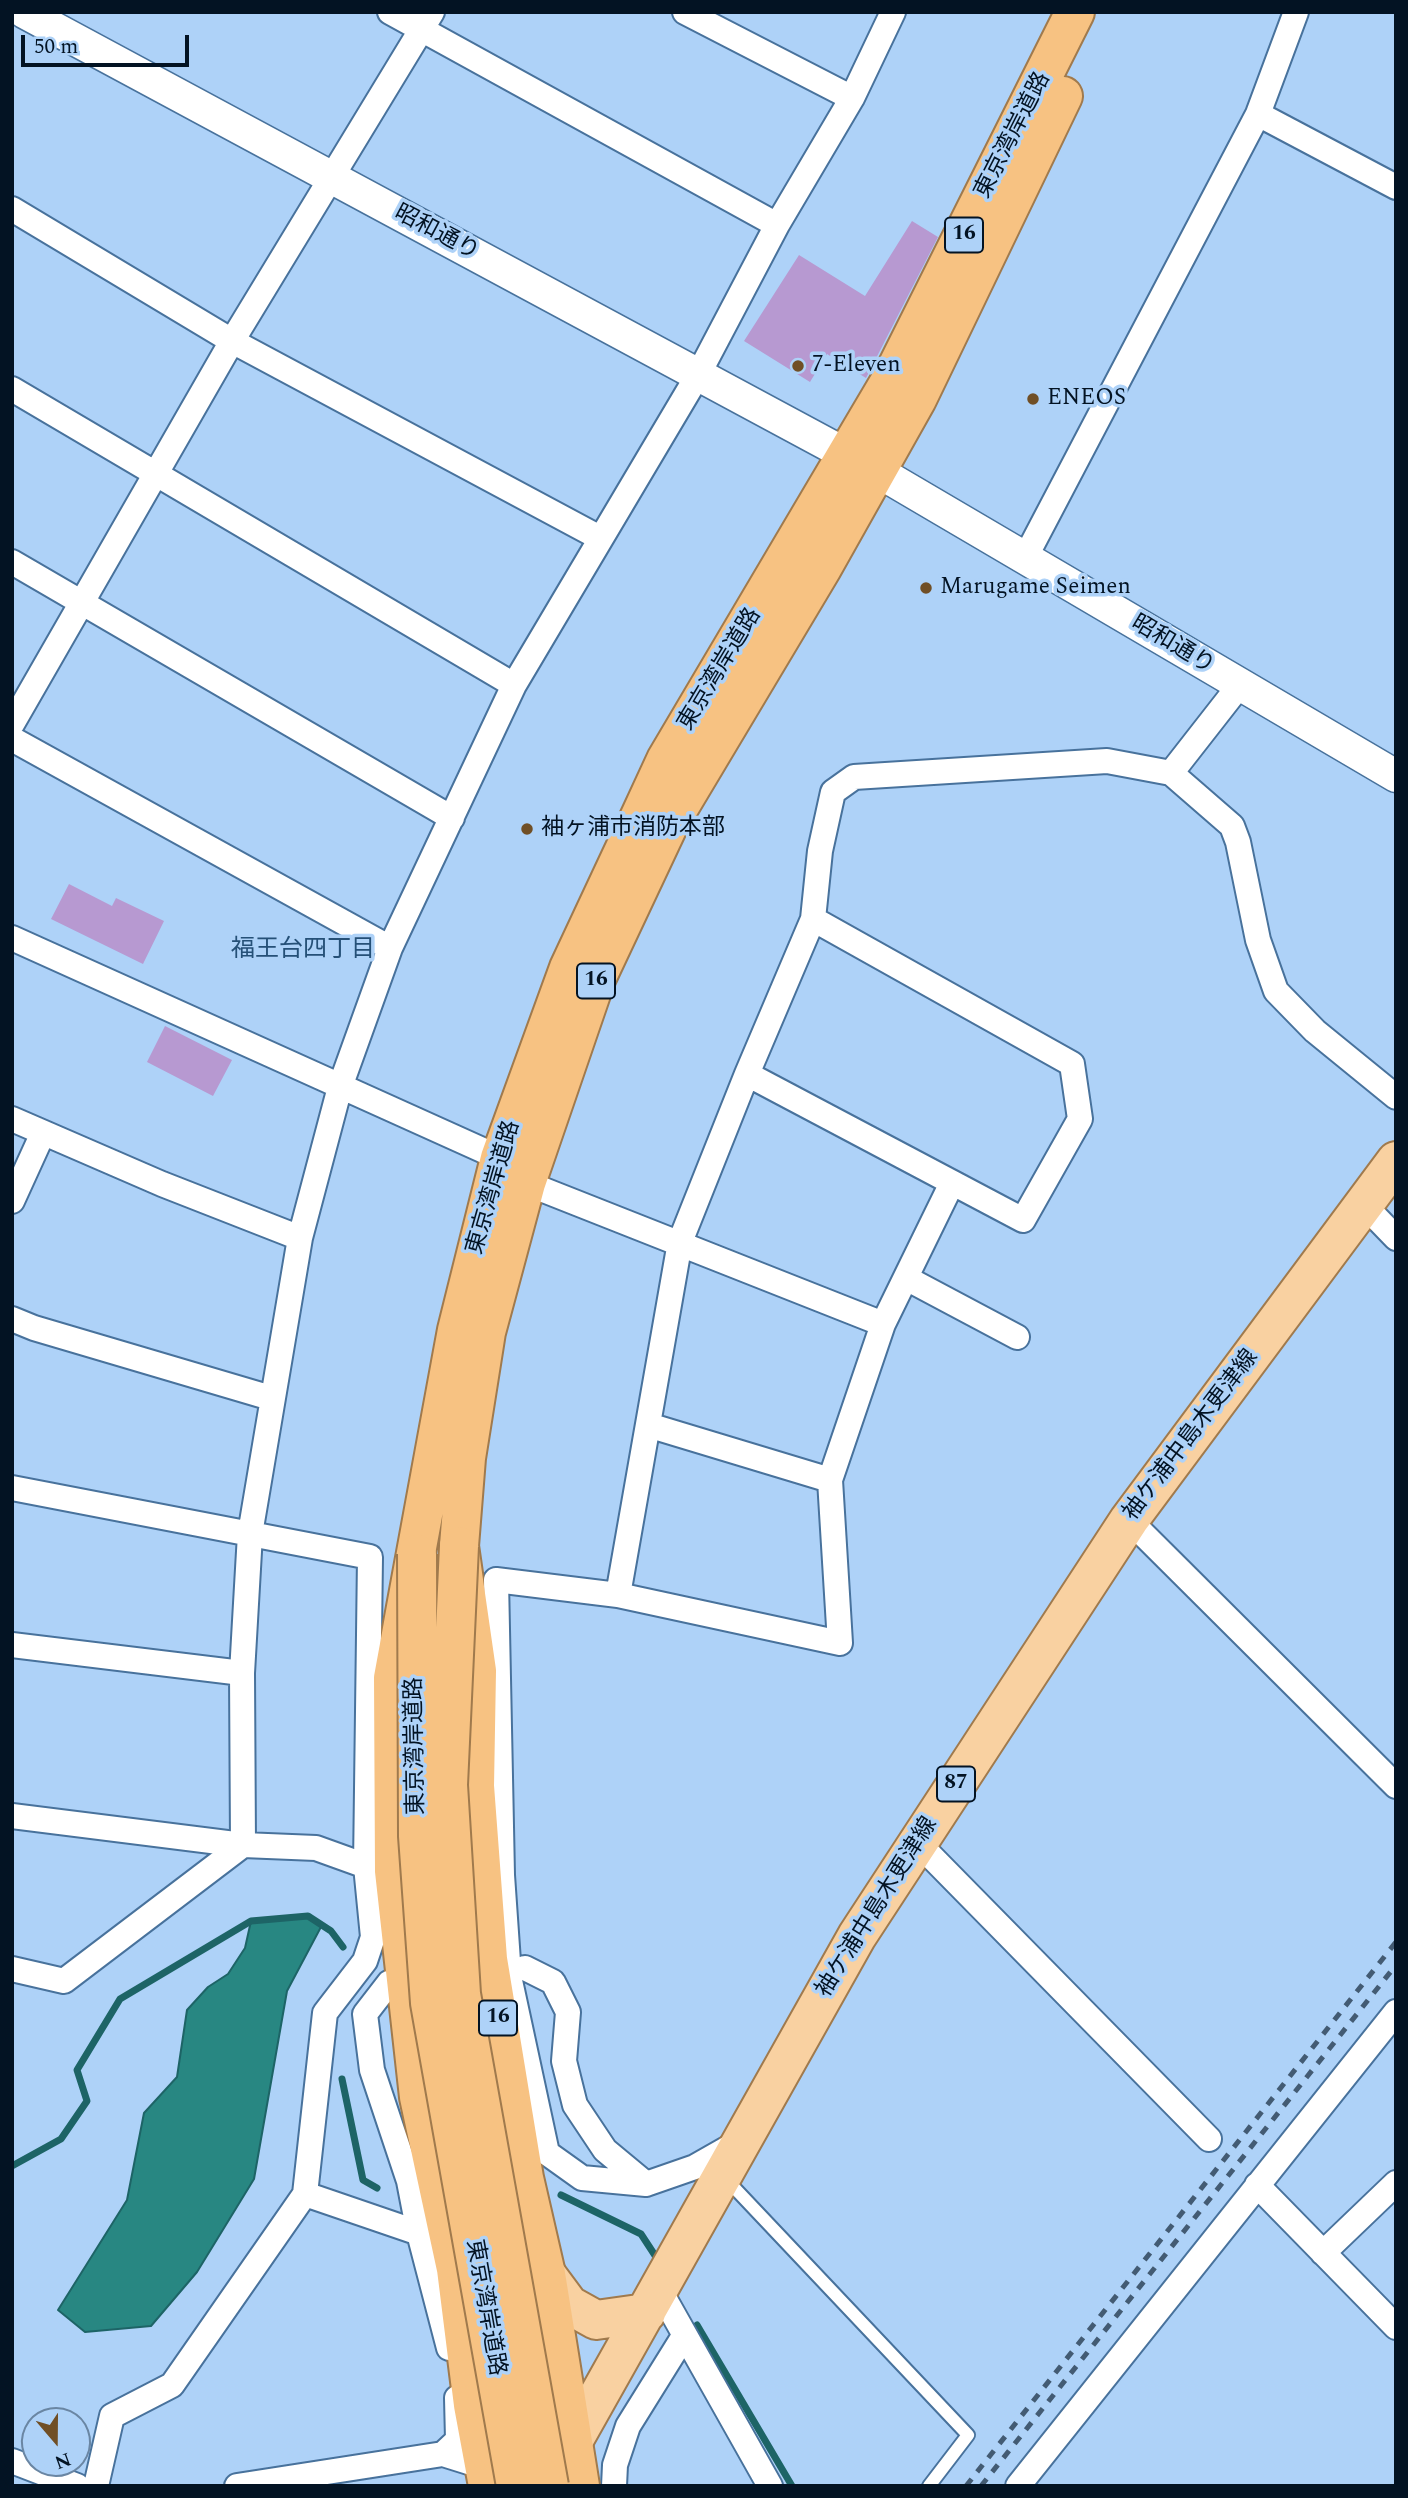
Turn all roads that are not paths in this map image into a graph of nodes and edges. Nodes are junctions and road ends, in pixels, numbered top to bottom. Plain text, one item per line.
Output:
1 (24, 12) edge
2 (390, 12) edge
3 (685, 12) edge
4 (893, 12) edge
5 (1075, 12) edge
6 (1102, 12) edge
7 (1296, 12) edge
8 (428, 21) edge
9 (852, 98) junction
10 (1258, 114) junction
11 (332, 179) junction
12 (1396, 187) edge
13 (12, 209) edge
14 (777, 225) junction
15 (232, 341) junction
16 (698, 375) junction
17 (12, 389) edge
18 (863, 463) junction
19 (156, 474) junction
20 (600, 538) junction
21 (1025, 558) junction
22 (12, 562) edge
23 (82, 603) junction
24 (514, 685) junction
25 (1240, 686) junction
26 (12, 724) edge
27 (12, 739) edge
28 (1171, 773) junction
29 (1396, 776) edge
30 (452, 818) junction
31 (814, 919) junction
32 (12, 938) edge
33 (390, 948) junction
34 (747, 1074) junction
35 (341, 1087) junction
36 (1396, 1097) edge
37 (12, 1119) edge
38 (43, 1133) junction
39 (1396, 1161) edge
40 (513, 1170) junction
41 (951, 1185) junction
42 (12, 1201) edge
43 (1365, 1206) junction
44 (300, 1238) junction
45 (1396, 1238) edge
46 (680, 1242) junction
47 (906, 1278) junction
48 (12, 1319) edge
49 (883, 1324) junction
50 (1017, 1337) dead end
51 (271, 1398) junction
52 (648, 1425) junction
53 (830, 1480) junction
54 (12, 1488) edge
55 (1129, 1520) junction
56 (250, 1534) junction
57 (459, 1546) junction
58 (618, 1595) junction
59 (12, 1644) edge
60 (242, 1673) junction
61 (1396, 1786) edge
62 (12, 1816) edge
63 (918, 1843) junction
64 (243, 1845) junction
65 (366, 1866) junction
66 (526, 1968) dead end
67 (12, 1969) edge
68 (389, 1983) dead end
69 (1396, 2011) edge
70 (745, 2138) junction
71 (1209, 2139) dead end
72 (723, 2176) junction
73 (1396, 2183) edge
74 (646, 2184) junction
75 (1257, 2185) junction
76 (305, 2194) junction
77 (419, 2233) junction
78 (1323, 2253) junction
79 (546, 2274) junction
80 (653, 2301) junction
81 (1396, 2327) edge
82 (684, 2336) junction
83 (443, 2454) junction
84 (12, 2460) edge
85 (562, 2473) edge
86 (496, 2480) edge
87 (77, 2486) edge
88 (96, 2486) edge
89 (237, 2486) edge
90 (614, 2486) edge
91 (770, 2486) edge
92 (929, 2486) edge
93 (1018, 2486) edge

1 - 11 street, 昭和通り
2 - 8 street
3 - 9 street
4 - 9 street
5 - 18 highway, 東京湾岸道路 / 16
6 - 18 highway, 東京湾岸道路 / 16
7 - 10 street
8 - 11 street
8 - 14 street
9 - 14 street
10 - 12 street
10 - 21 street
11 - 15 street
11 - 16 street, 昭和通り
13 - 15 street
14 - 16 street
15 - 19 street
15 - 20 street
16 - 18 street, 昭和通り
16 - 20 street
17 - 19 street
18 - 21 street, 昭和通り
18 - 40 highway, 東京湾岸道路 / 16
19 - 23 street
19 - 24 street
20 - 24 street
21 - 25 street, 昭和通り
22 - 23 street
23 - 26 street
23 - 30 street
24 - 30 street
25 - 28 street
25 - 29 street, 昭和通り
27 - 33 street
28 - 31 street
28 - 36 street
30 - 33 street
31 - 34 street
31 - 41 street
32 - 35 street
33 - 35 street
34 - 41 street
34 - 46 street
35 - 40 street
35 - 44 street
37 - 38 street
38 - 42 street
38 - 44 street
39 - 43 main road, 袖ケ浦中島木更津線 / 87
40 - 46 street
40 - 57 highway, 東京湾岸道路 / 16
40 - 86 highway, 東京湾岸道路 / 16, bridge
41 - 47 street
43 - 45 street
43 - 55 main road, 袖ケ浦中島木更津線 / 87
44 - 51 street
46 - 49 street
46 - 52 street
47 - 49 street
47 - 50 street
48 - 51 street
49 - 53 street
51 - 56 street
52 - 53 street
52 - 58 street
53 - 58 street
54 - 56 street
55 - 61 street
55 - 63 main road, 袖ケ浦中島木更津線 / 87
56 - 60 street
56 - 65 street
57 - 79 highway, 16
57 - 85 highway, 東京湾岸道路 / 16, bridge
58 - 74 street
59 - 60 street
60 - 64 street
62 - 64 street
63 - 70 main road, 袖ケ浦中島木更津線 / 87
63 - 71 street
64 - 65 street
64 - 67 street
65 - 76 street
66 - 74 street
68 - 77 street
69 - 75 street
70 - 72 main road, 袖ケ浦中島木更津線 / 87
70 - 74 street
72 - 80 main road, 袖ケ浦中島木更津線 / 87
72 - 92 lane
73 - 78 street
75 - 78 street
75 - 93 street
76 - 77 street
76 - 88 street
77 - 83 street
78 - 81 street
79 - 80 main road
79 - 85 highway, 16
80 - 82 street
80 - 85 main road, 袖ケ浦中島木更津線 / 87
82 - 90 street
82 - 91 street
83 - 86 street
83 - 89 street
84 - 87 street
85 - 86 street

